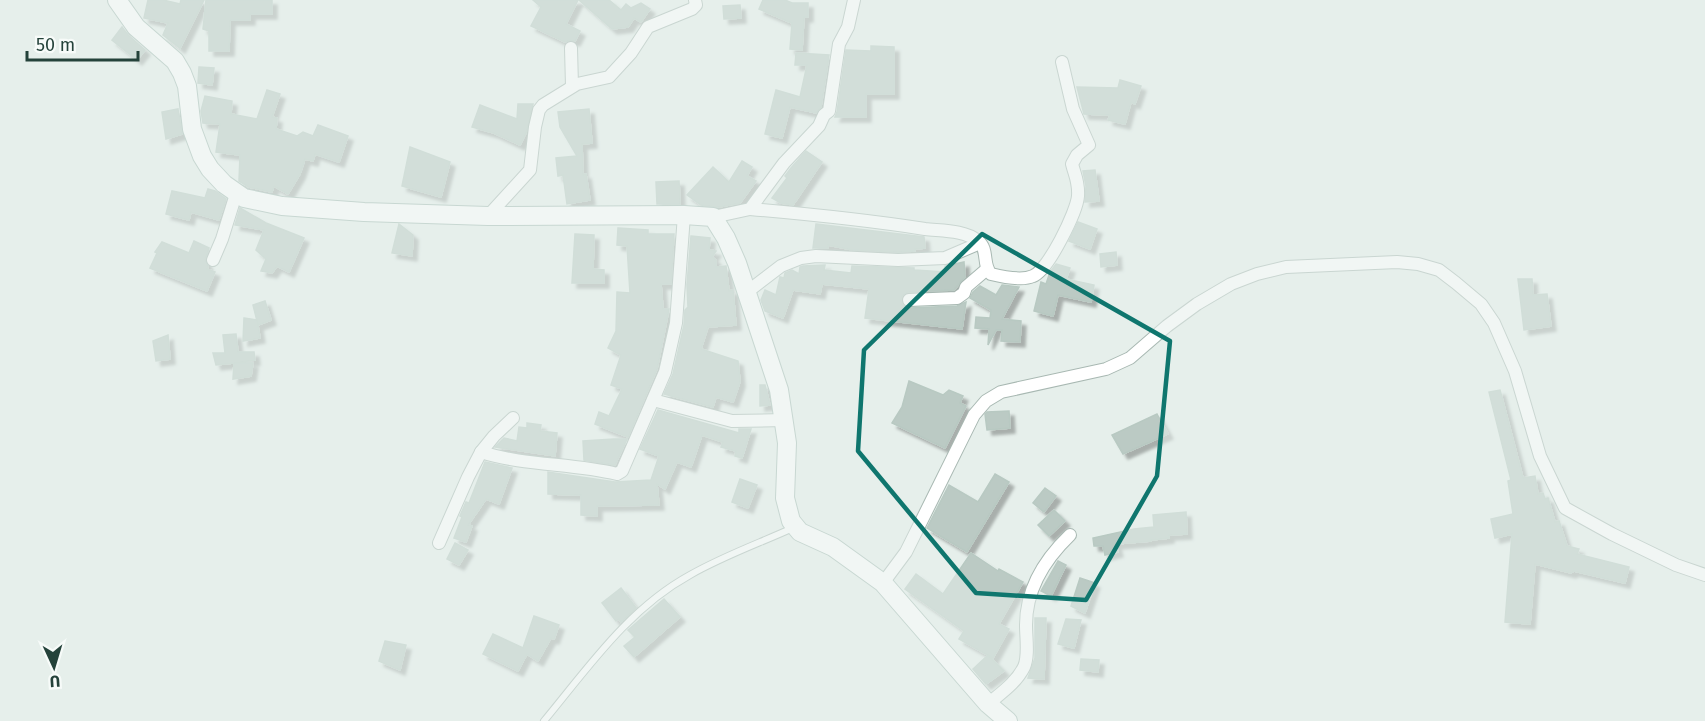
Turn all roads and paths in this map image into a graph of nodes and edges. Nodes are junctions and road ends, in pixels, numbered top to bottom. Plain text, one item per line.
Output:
1 (117, 0) edge
2 (695, 0) edge
3 (854, 0) edge
4 (571, 48) dead end
5 (1062, 62) dead end
6 (572, 86) junction
7 (236, 194) junction
8 (750, 209) junction
9 (684, 214) junction
10 (488, 216) junction
11 (713, 217) junction
12 (980, 243) junction
13 (213, 260) dead end
14 (987, 269) junction
15 (747, 292) junction
16 (909, 300) dead end
17 (653, 399) junction
18 (513, 418) dead end
19 (785, 420) junction
20 (481, 452) junction
21 (795, 527) junction
22 (1070, 535) dead end
23 (439, 543) dead end
24 (1705, 575) edge
25 (883, 583) junction
26 (988, 704) junction
27 (544, 721) edge
28 (1008, 721) edge

1 - 7 street
2 - 6 street
3 - 8 street
4 - 6 street
5 - 14 street
6 - 10 street
7 - 10 street
7 - 13 street
8 - 11 street
8 - 12 street
9 - 10 street
9 - 11 street
9 - 17 street
11 - 15 street
12 - 14 street
12 - 15 street
14 - 16 street
15 - 19 street
17 - 19 street
17 - 20 street
18 - 20 street
19 - 21 street
20 - 23 street
21 - 25 street
21 - 27 lane
22 - 26 street
24 - 25 street
25 - 26 street
26 - 28 street

